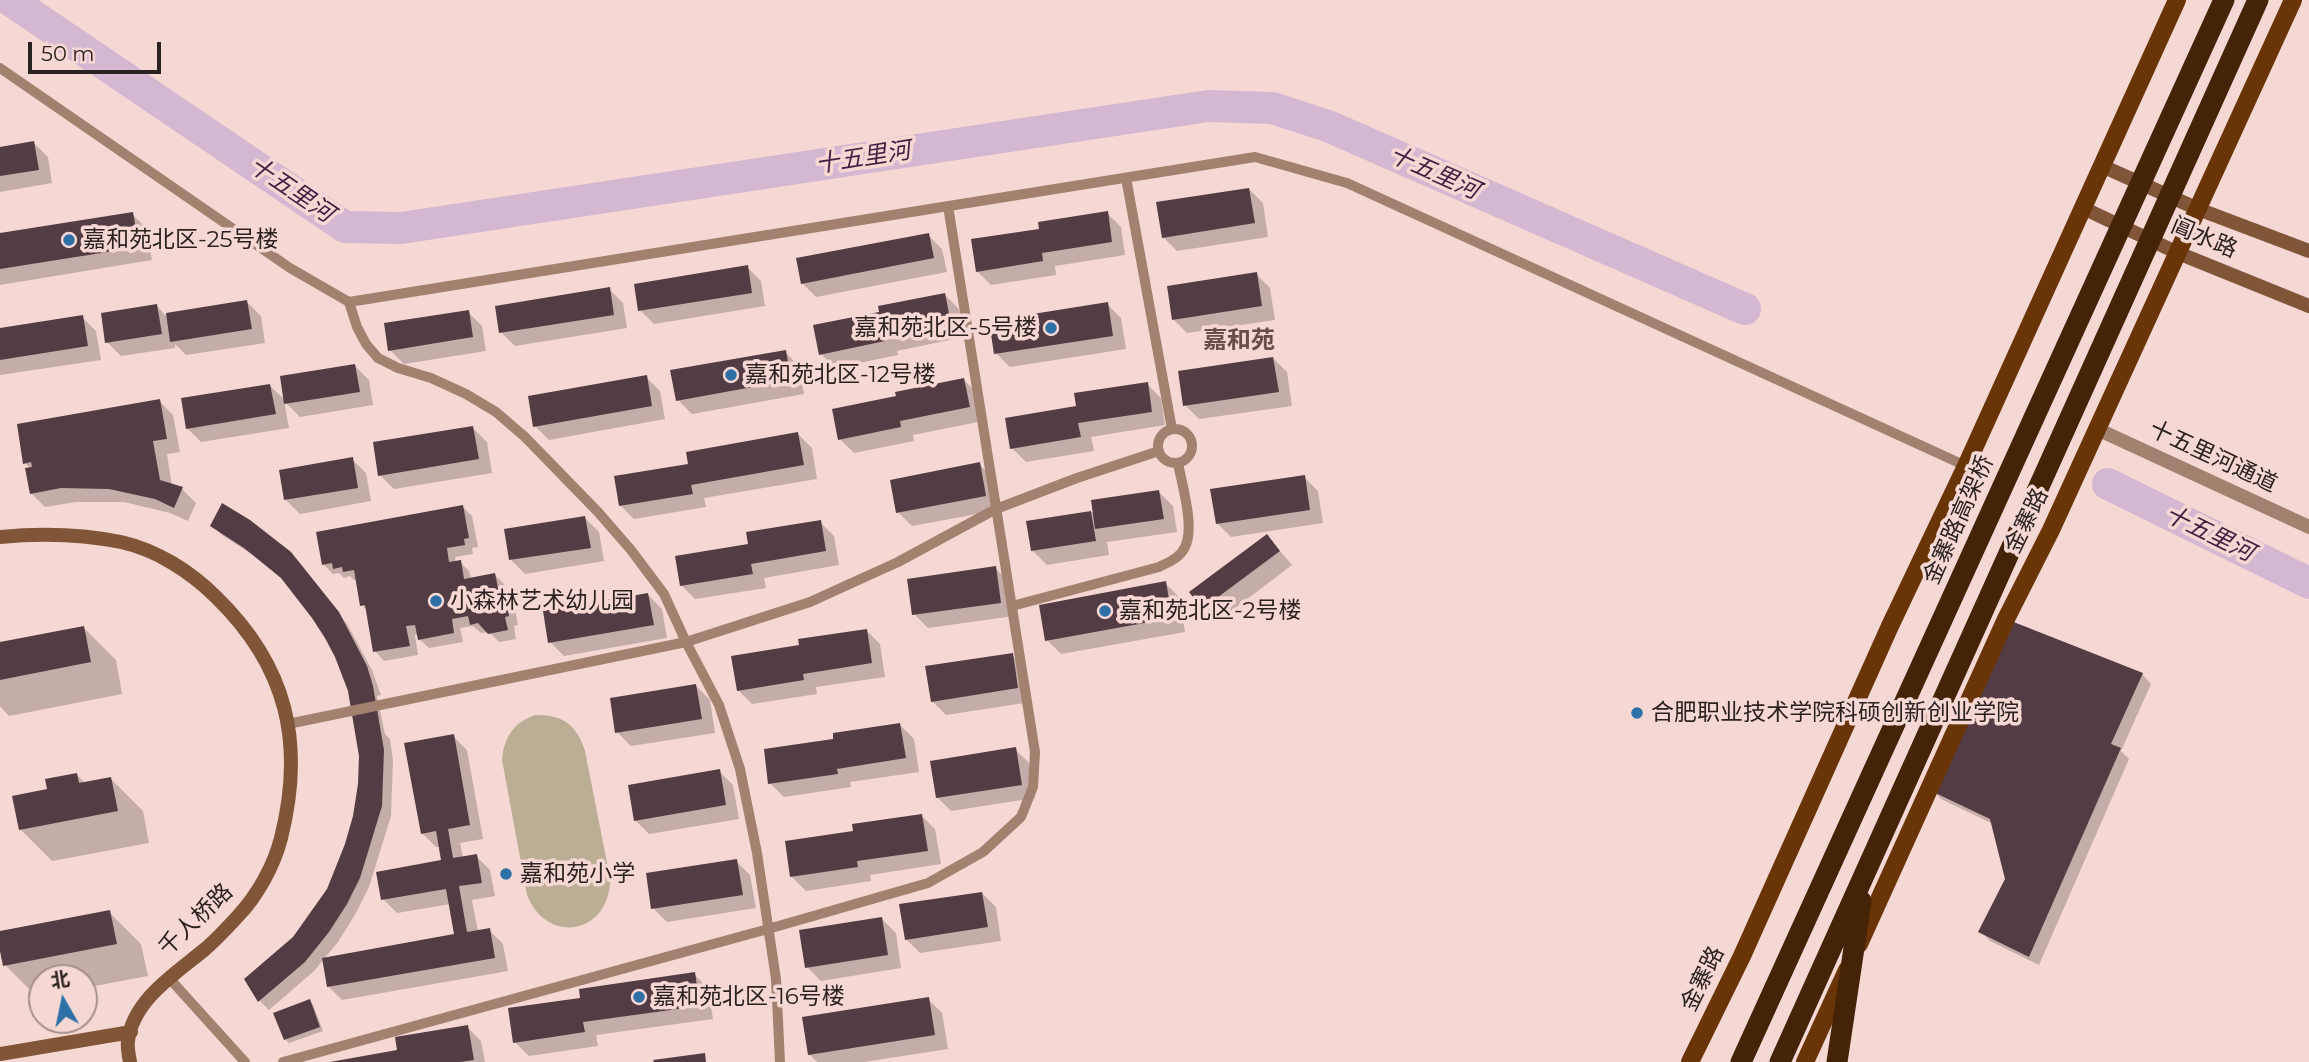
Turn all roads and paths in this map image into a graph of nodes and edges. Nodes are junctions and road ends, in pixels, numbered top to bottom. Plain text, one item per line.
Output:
1 (2177, 0) edge
2 (2224, 0) edge
3 (2258, 0) edge
4 (2293, 0) edge
5 (0, 68) edge
6 (2102, 166) junction
7 (1126, 178) junction
8 (948, 206) junction
9 (2083, 208) junction
10 (2198, 209) junction
11 (2309, 251) edge
12 (2178, 253) junction
13 (349, 302) junction
14 (2309, 306) edge
15 (1172, 429) junction
16 (2097, 429) junction
17 (1158, 451) junction
18 (1178, 463) junction
19 (1966, 466) junction
20 (996, 509) junction
21 (2309, 527) edge
22 (0, 537) edge
23 (1012, 606) junction
24 (686, 642) junction
25 (289, 724) junction
26 (1864, 876) junction
27 (768, 929) junction
28 (169, 978) junction
29 (131, 1032) junction
30 (0, 1054) edge
31 (130, 1062) edge
32 (245, 1062) edge
33 (283, 1062) edge
34 (780, 1062) edge
35 (1689, 1062) edge
36 (1741, 1062) edge
37 (1780, 1062) edge
38 (1805, 1062) edge
39 (1837, 1062) edge

1 - 6 main road, 金寨路
2 - 36 highway, 金寨路高架桥, bridge
3 - 26 highway, bridge
4 - 10 main road, 金寨路
5 - 13 lane
6 - 9 main road, 金寨路
6 - 10 street, 阊水路
7 - 8 lane
7 - 15 lane
7 - 19 lane
8 - 13 lane
8 - 20 lane
9 - 12 street, 阊水路
9 - 19 main road, 金寨路
10 - 11 street, 阊水路
10 - 12 main road, 金寨路
12 - 14 street, 阊水路
12 - 16 main road, 金寨路
13 - 24 lane
15 - 17 lane
15 - 18 lane
16 - 21 street, 十五里河通道
16 - 38 main road, 金寨路
17 - 18 lane
17 - 20 lane
18 - 23 lane
19 - 35 main road, 金寨路
20 - 23 lane
20 - 24 lane
22 - 25 street, 千人桥路
23 - 27 lane
24 - 25 lane
24 - 27 lane
25 - 28 street, 千人桥路
26 - 37 highway, bridge
26 - 39 highway, bridge
27 - 33 lane
27 - 34 lane
28 - 29 street, 千人桥路
28 - 32 lane
29 - 30 street
29 - 31 street, 千人桥路

